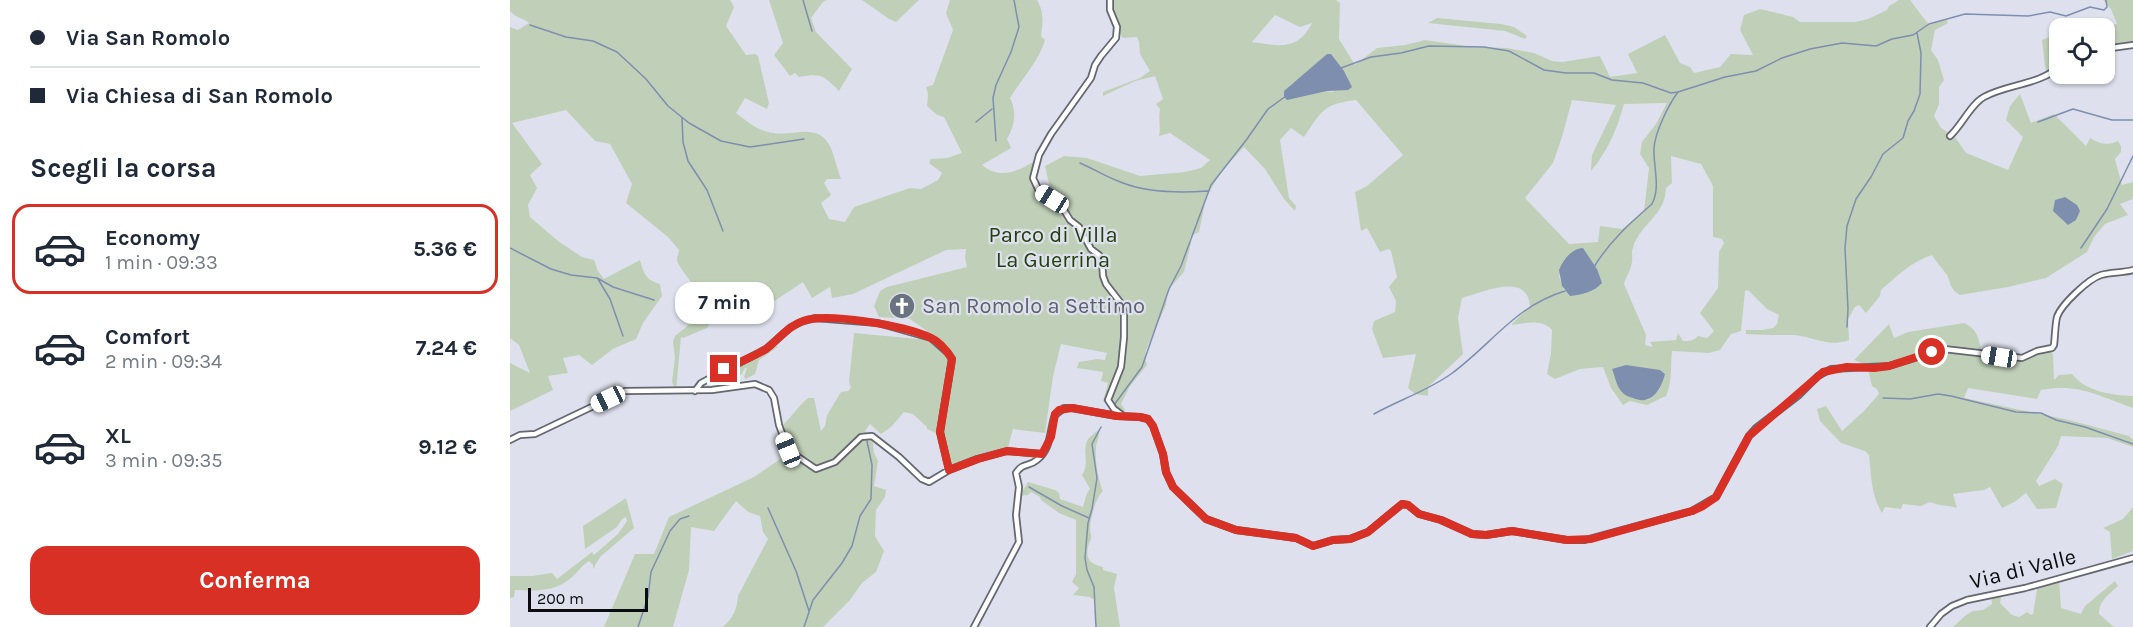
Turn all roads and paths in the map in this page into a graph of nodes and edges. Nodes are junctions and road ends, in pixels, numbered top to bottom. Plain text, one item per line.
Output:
1 (1110, 0) edge
2 (2133, 45) edge
3 (2115, 47) edge
4 (2049, 73) edge
5 (1950, 136) dead end
6 (2133, 270) edge
7 (695, 391) junction
8 (1122, 415) junction
9 (510, 440) edge
10 (1042, 454) junction
11 (949, 470) junction
12 (2133, 558) edge
13 (974, 627) edge
14 (1930, 627) edge

1 - 8 street
2 - 3 street
4 - 5 street
6 - 8 street
7 - 9 street
7 - 11 street
7 - 11 street
8 - 10 street
10 - 11 street
10 - 13 street
12 - 14 street, Via di Valle

